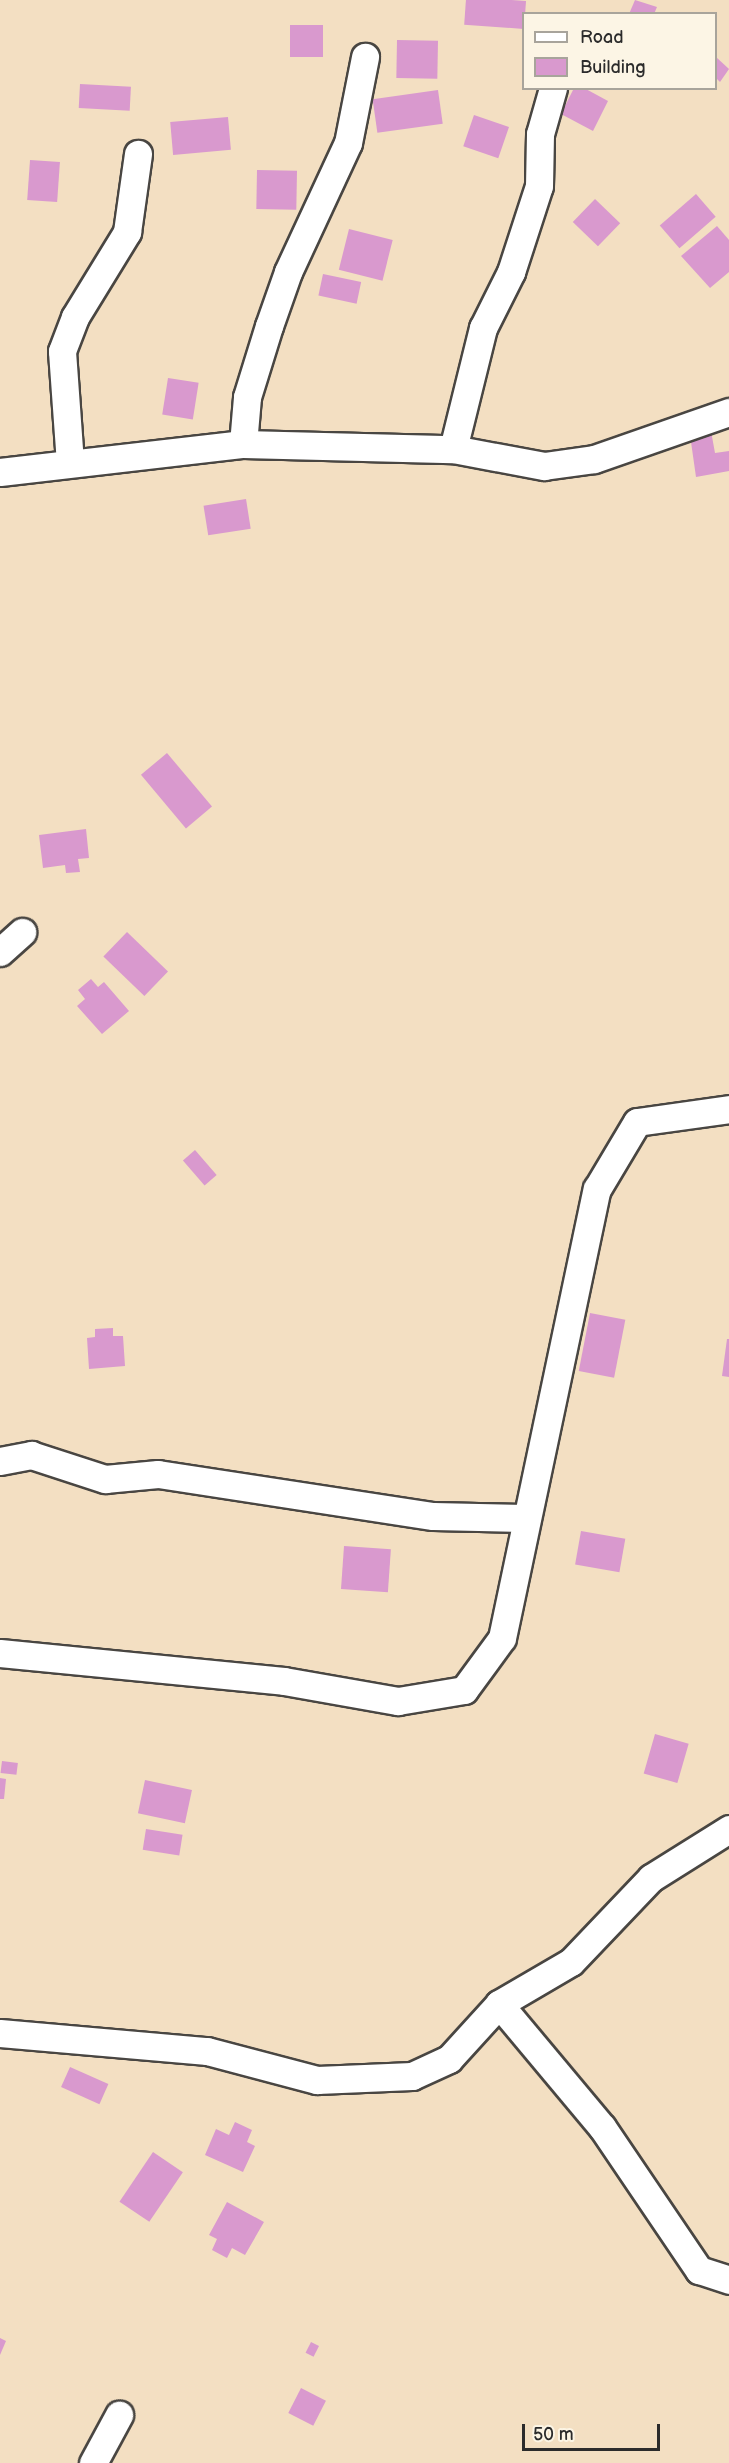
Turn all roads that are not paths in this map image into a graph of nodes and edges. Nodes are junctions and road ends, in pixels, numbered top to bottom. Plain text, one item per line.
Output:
1 (365, 57) dead end
2 (552, 90) edge
3 (138, 154) dead end
4 (729, 412) edge
5 (243, 444) junction
6 (453, 449) junction
7 (70, 463) junction
8 (0, 472) edge
9 (22, 932) dead end
10 (0, 952) edge
11 (729, 1109) edge
12 (0, 1461) edge
13 (524, 1518) junction
14 (0, 1653) edge
15 (729, 1830) edge
16 (498, 2004) junction
17 (0, 2033) edge
18 (729, 2280) edge
19 (119, 2415) dead end
20 (93, 2463) edge

1 - 5 street
2 - 6 street
3 - 7 street
4 - 6 street
5 - 6 street
5 - 7 street
7 - 8 street
9 - 10 street
11 - 13 street
12 - 13 street
13 - 14 street
15 - 16 street
16 - 17 street
16 - 18 street
19 - 20 street

